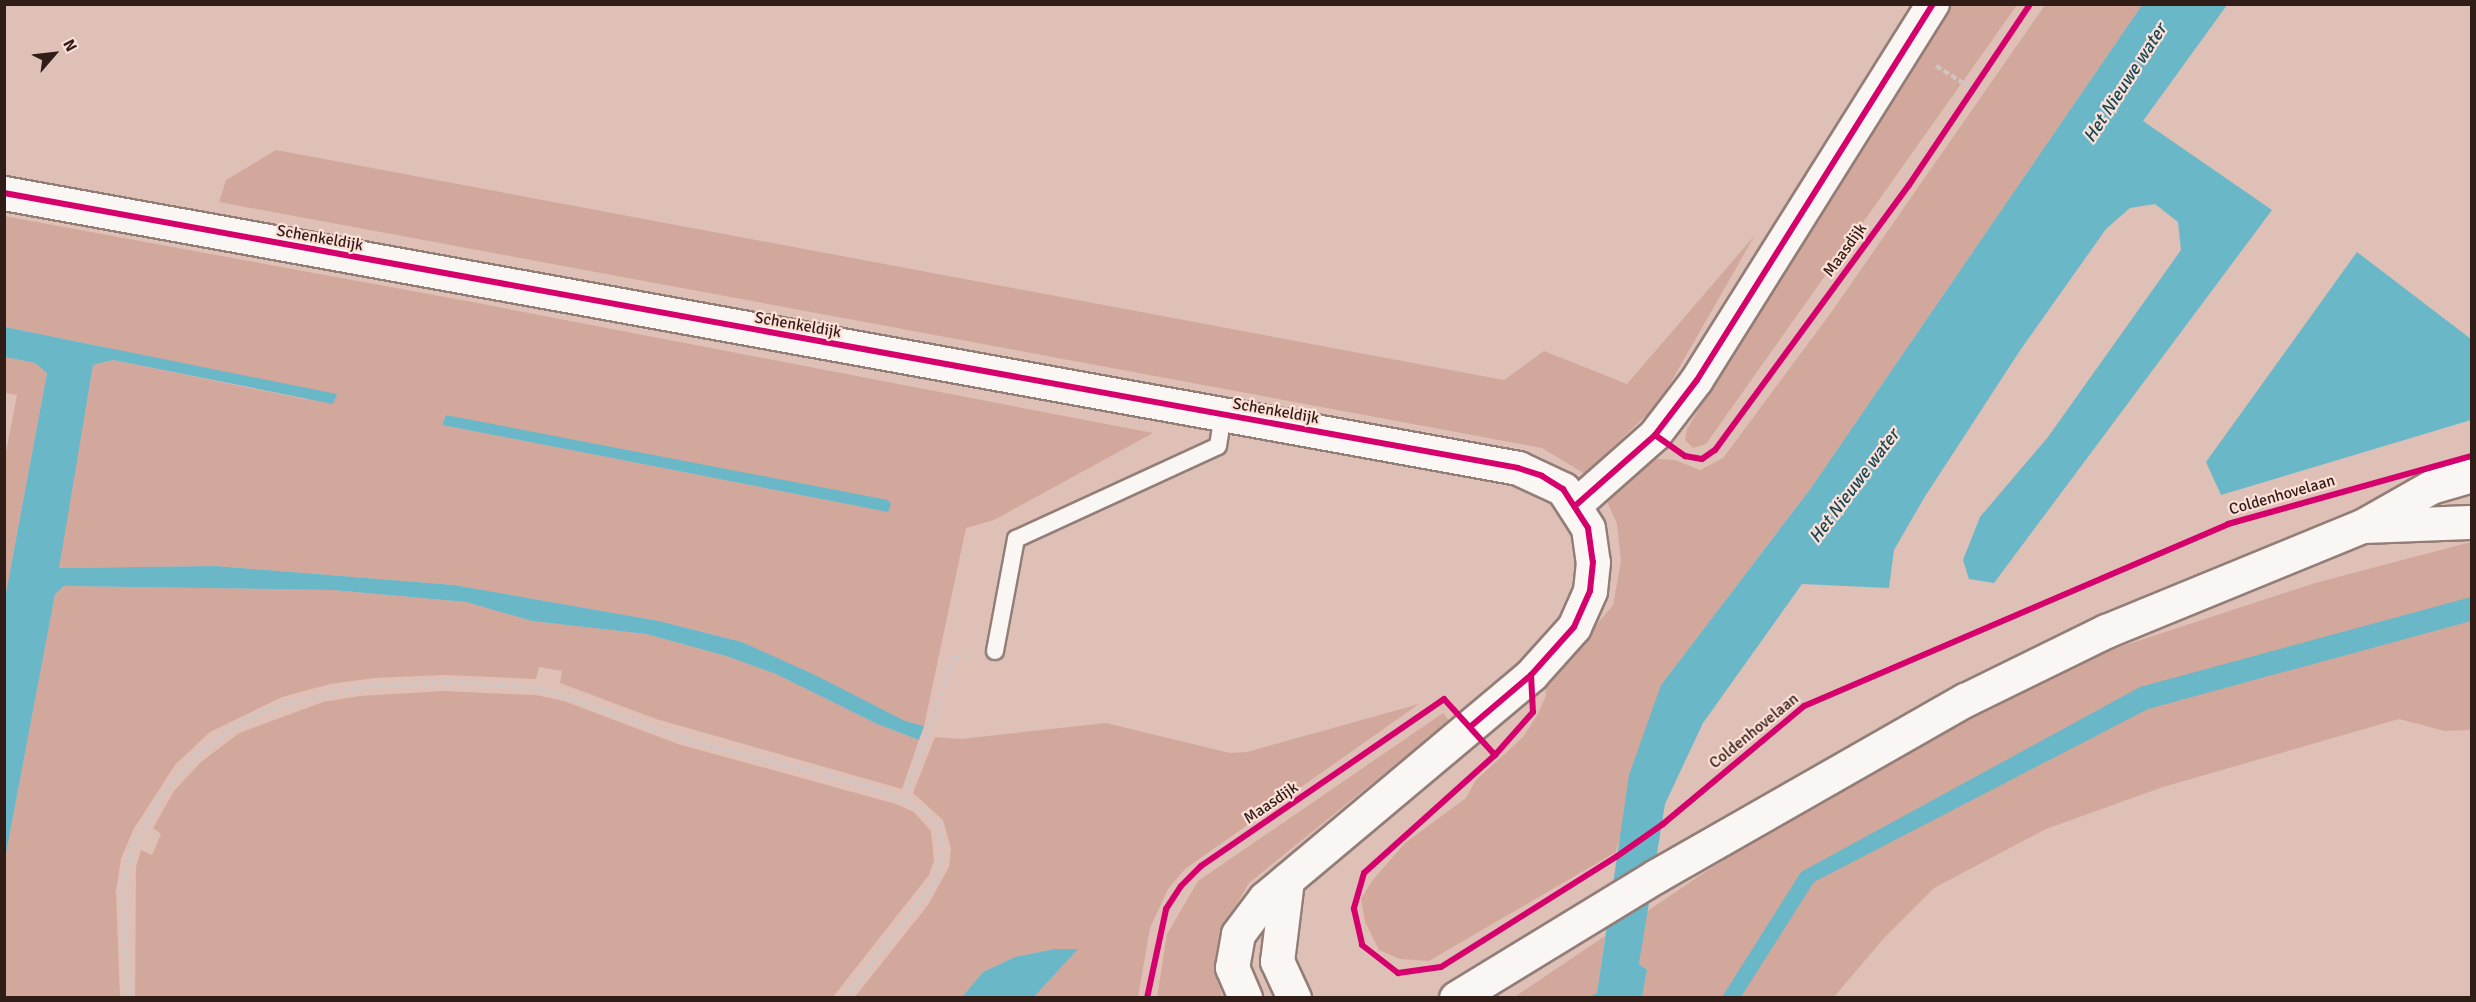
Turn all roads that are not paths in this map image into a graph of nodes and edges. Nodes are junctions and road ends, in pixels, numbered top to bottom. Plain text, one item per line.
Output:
1 (1933, 4) edge
2 (4, 194) edge
3 (1223, 416) junction
4 (2472, 475) edge
5 (1576, 505) junction
6 (2472, 522) edge
7 (2362, 526) junction
8 (995, 651) road end
9 (1287, 880) junction
10 (1245, 998) edge
11 (1294, 998) edge
12 (1456, 998) edge

1 - 5 street
2 - 3 street, Schenkeldijk
3 - 5 street, Schenkeldijk
3 - 8 lane
4 - 7 street
5 - 9 street
6 - 7 street
7 - 12 street
9 - 10 street
9 - 11 street

